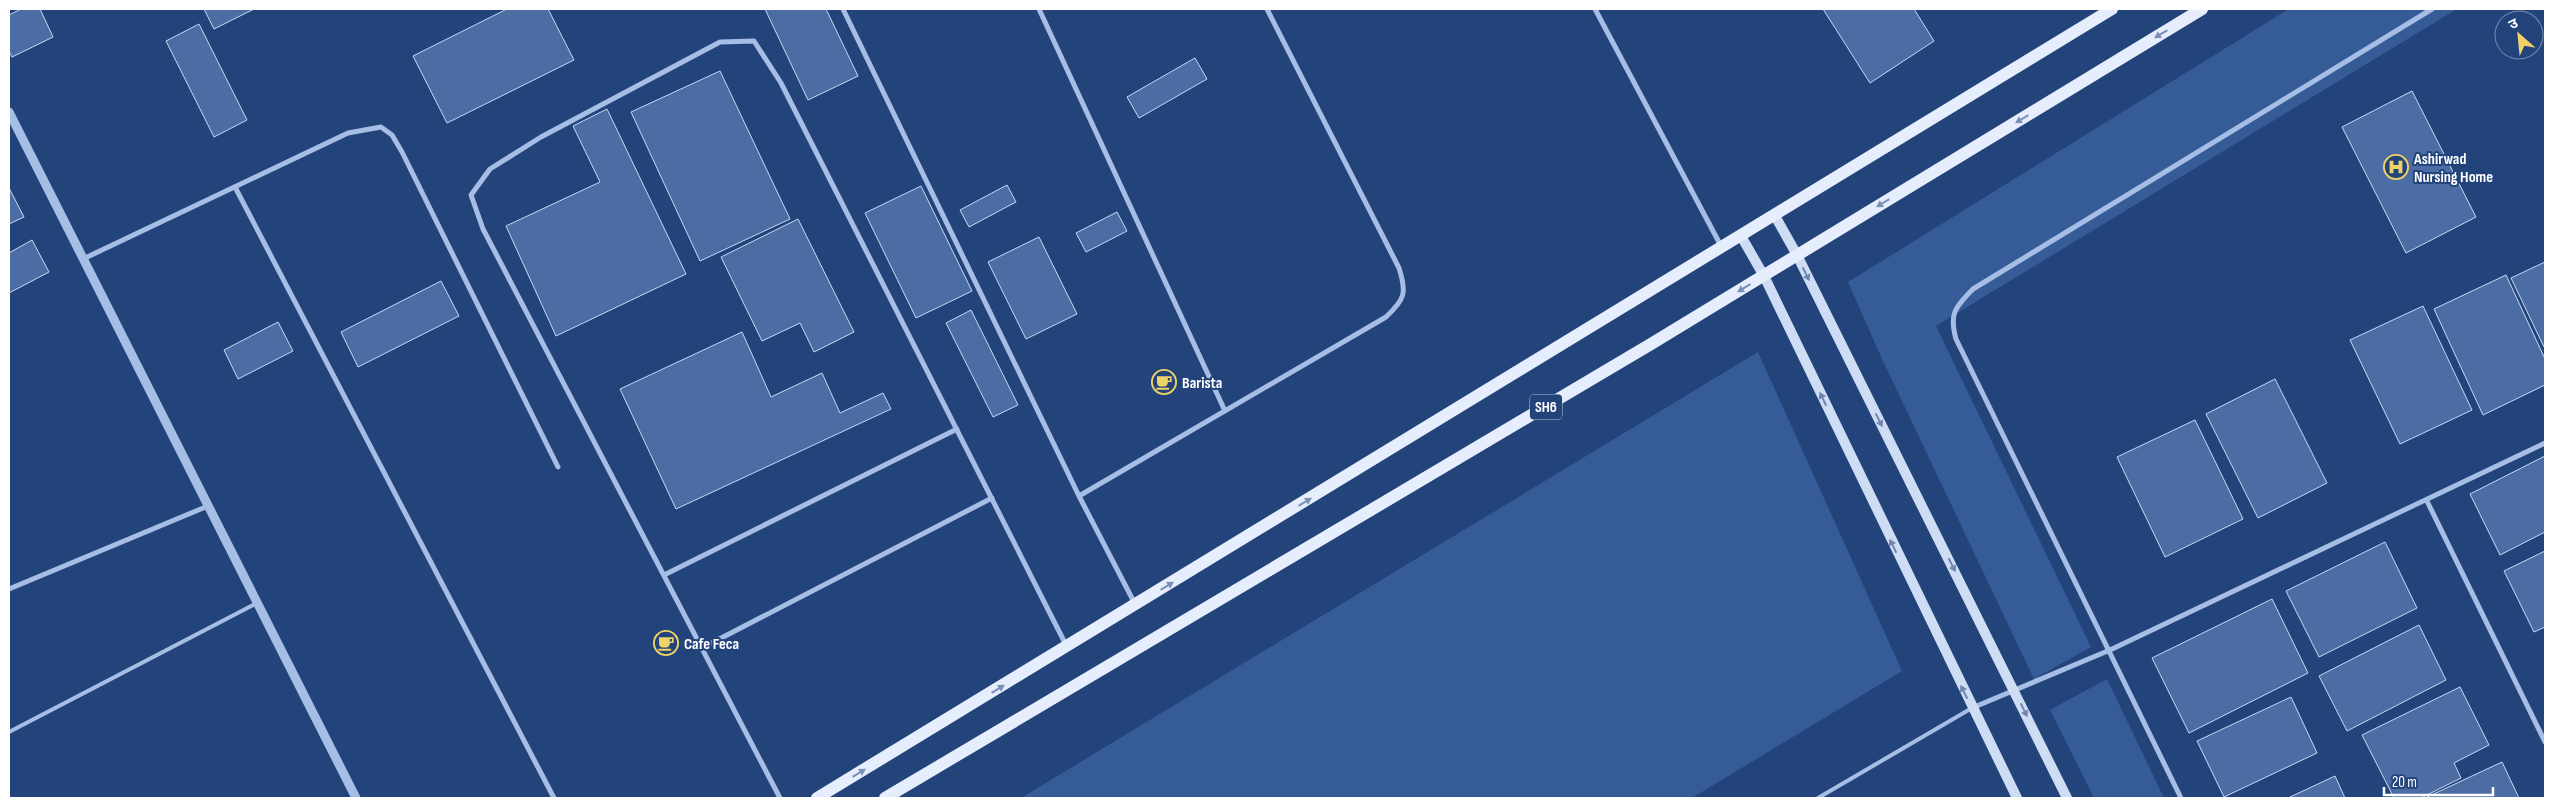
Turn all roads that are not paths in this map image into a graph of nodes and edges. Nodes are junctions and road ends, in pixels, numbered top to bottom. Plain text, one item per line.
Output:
1 (843, 9) edge
2 (1039, 9) edge
3 (1267, 9) edge
4 (1595, 9) edge
5 (2112, 9) edge
6 (2202, 9) edge
7 (2432, 9) edge
8 (9, 112) edge
9 (235, 187) junction
10 (1775, 216) junction
11 (1741, 236) junction
12 (1722, 248) junction
13 (1797, 256) junction
14 (83, 258) junction
15 (1764, 276) junction
16 (1225, 411) junction
17 (957, 429) junction
18 (2545, 443) edge
19 (558, 467) dead end
20 (1079, 496) junction
21 (992, 498) junction
22 (2427, 501) junction
23 (208, 506) junction
24 (664, 575) junction
25 (9, 589) edge
26 (257, 603) junction
27 (1136, 605) junction
28 (1067, 647) junction
29 (702, 648) junction
30 (2110, 650) junction
31 (2015, 692) junction
32 (1972, 708) junction
33 (9, 732) edge
34 (2545, 742) edge
35 (356, 798) edge
36 (554, 798) edge
37 (780, 798) edge
38 (817, 798) edge
39 (885, 798) edge
40 (1818, 798) edge
41 (2017, 798) edge
42 (2067, 798) edge
43 (2181, 798) edge

1 - 20 street
2 - 16 street
3 - 16 street
4 - 12 street
5 - 10 main road
6 -> 13 main road, SH6
7 - 30 street
8 - 14 street
9 - 14 street
9 - 19 street
9 - 36 street
10 - 11 main road
10 - 13 main road
11 - 12 main road
11 - 15 main road
27 -> 12 main road
13 - 15 main road, SH6
13 -> 31 main road
14 - 23 street
32 -> 15 main road
15 -> 39 main road, SH6
16 - 20 street
17 - 21 street
17 - 24 street
17 - 24 street
18 - 22 street
20 - 27 street
21 - 28 street
21 - 29 street
22 - 30 street
22 - 34 street
23 - 25 street
23 - 26 street
24 - 29 street
26 - 33 lane
26 - 35 street
27 - 28 main road
38 -> 28 main road
29 - 37 street
30 - 31 street
30 - 43 street
31 - 32 street
31 -> 42 main road
32 - 40 lane
32 - 41 main road

